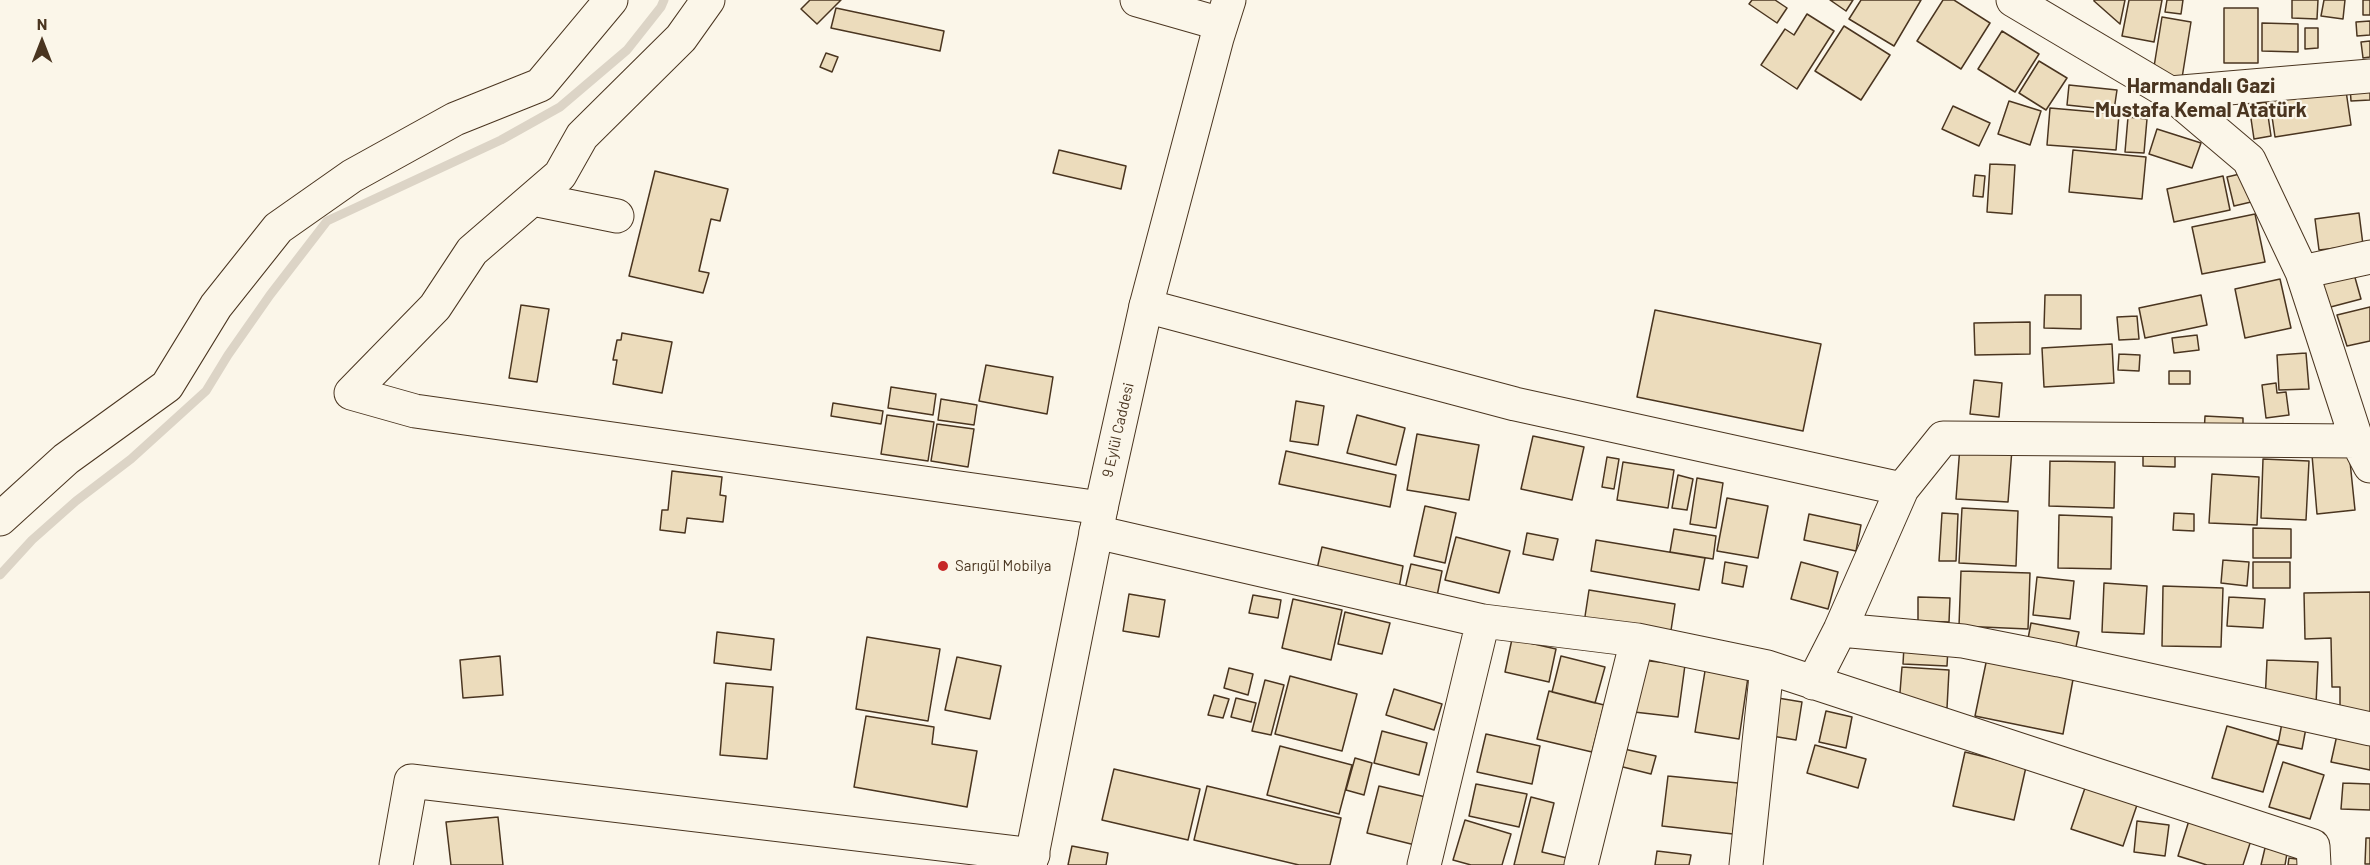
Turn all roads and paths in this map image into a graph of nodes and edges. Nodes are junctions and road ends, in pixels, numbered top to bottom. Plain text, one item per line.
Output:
1 (611, 0) edge
2 (708, 0) edge
3 (1137, 0) edge
4 (2014, 0) edge
5 (1225, 12) edge
6 (2370, 76) edge
7 (2170, 93) junction
8 (533, 199) junction
9 (616, 216) dead end
10 (2370, 257) edge
11 (2302, 272) junction
12 (1146, 306) junction
13 (2364, 453) edge
14 (1902, 489) junction
15 (0, 519) edge
16 (1098, 520) junction
17 (1483, 621) junction
18 (1840, 630) junction
19 (1637, 640) junction
20 (1767, 667) junction
21 (1813, 683) junction
22 (2370, 729) edge
23 (1032, 860) edge
24 (396, 865) edge
25 (1424, 865) edge
26 (1581, 865) edge
27 (1746, 865) edge
28 (2314, 865) edge

1 - 15 street
2 - 8 street
3 - 5 street
4 - 7 street
5 - 12 street, 9 Eylül Caddesi
6 - 7 street
7 - 11 street
8 - 9 street
8 - 16 street
10 - 11 street
11 - 13 street
12 - 14 street
12 - 16 street, 9 Eylül Caddesi
13 - 14 street
14 - 18 street
16 - 17 street
16 - 23 street, 9 Eylül Caddesi
17 - 19 street
17 - 25 street
18 - 21 street
18 - 22 street
19 - 20 street
19 - 26 street
20 - 21 street
20 - 27 street
21 - 28 street
23 - 24 street

